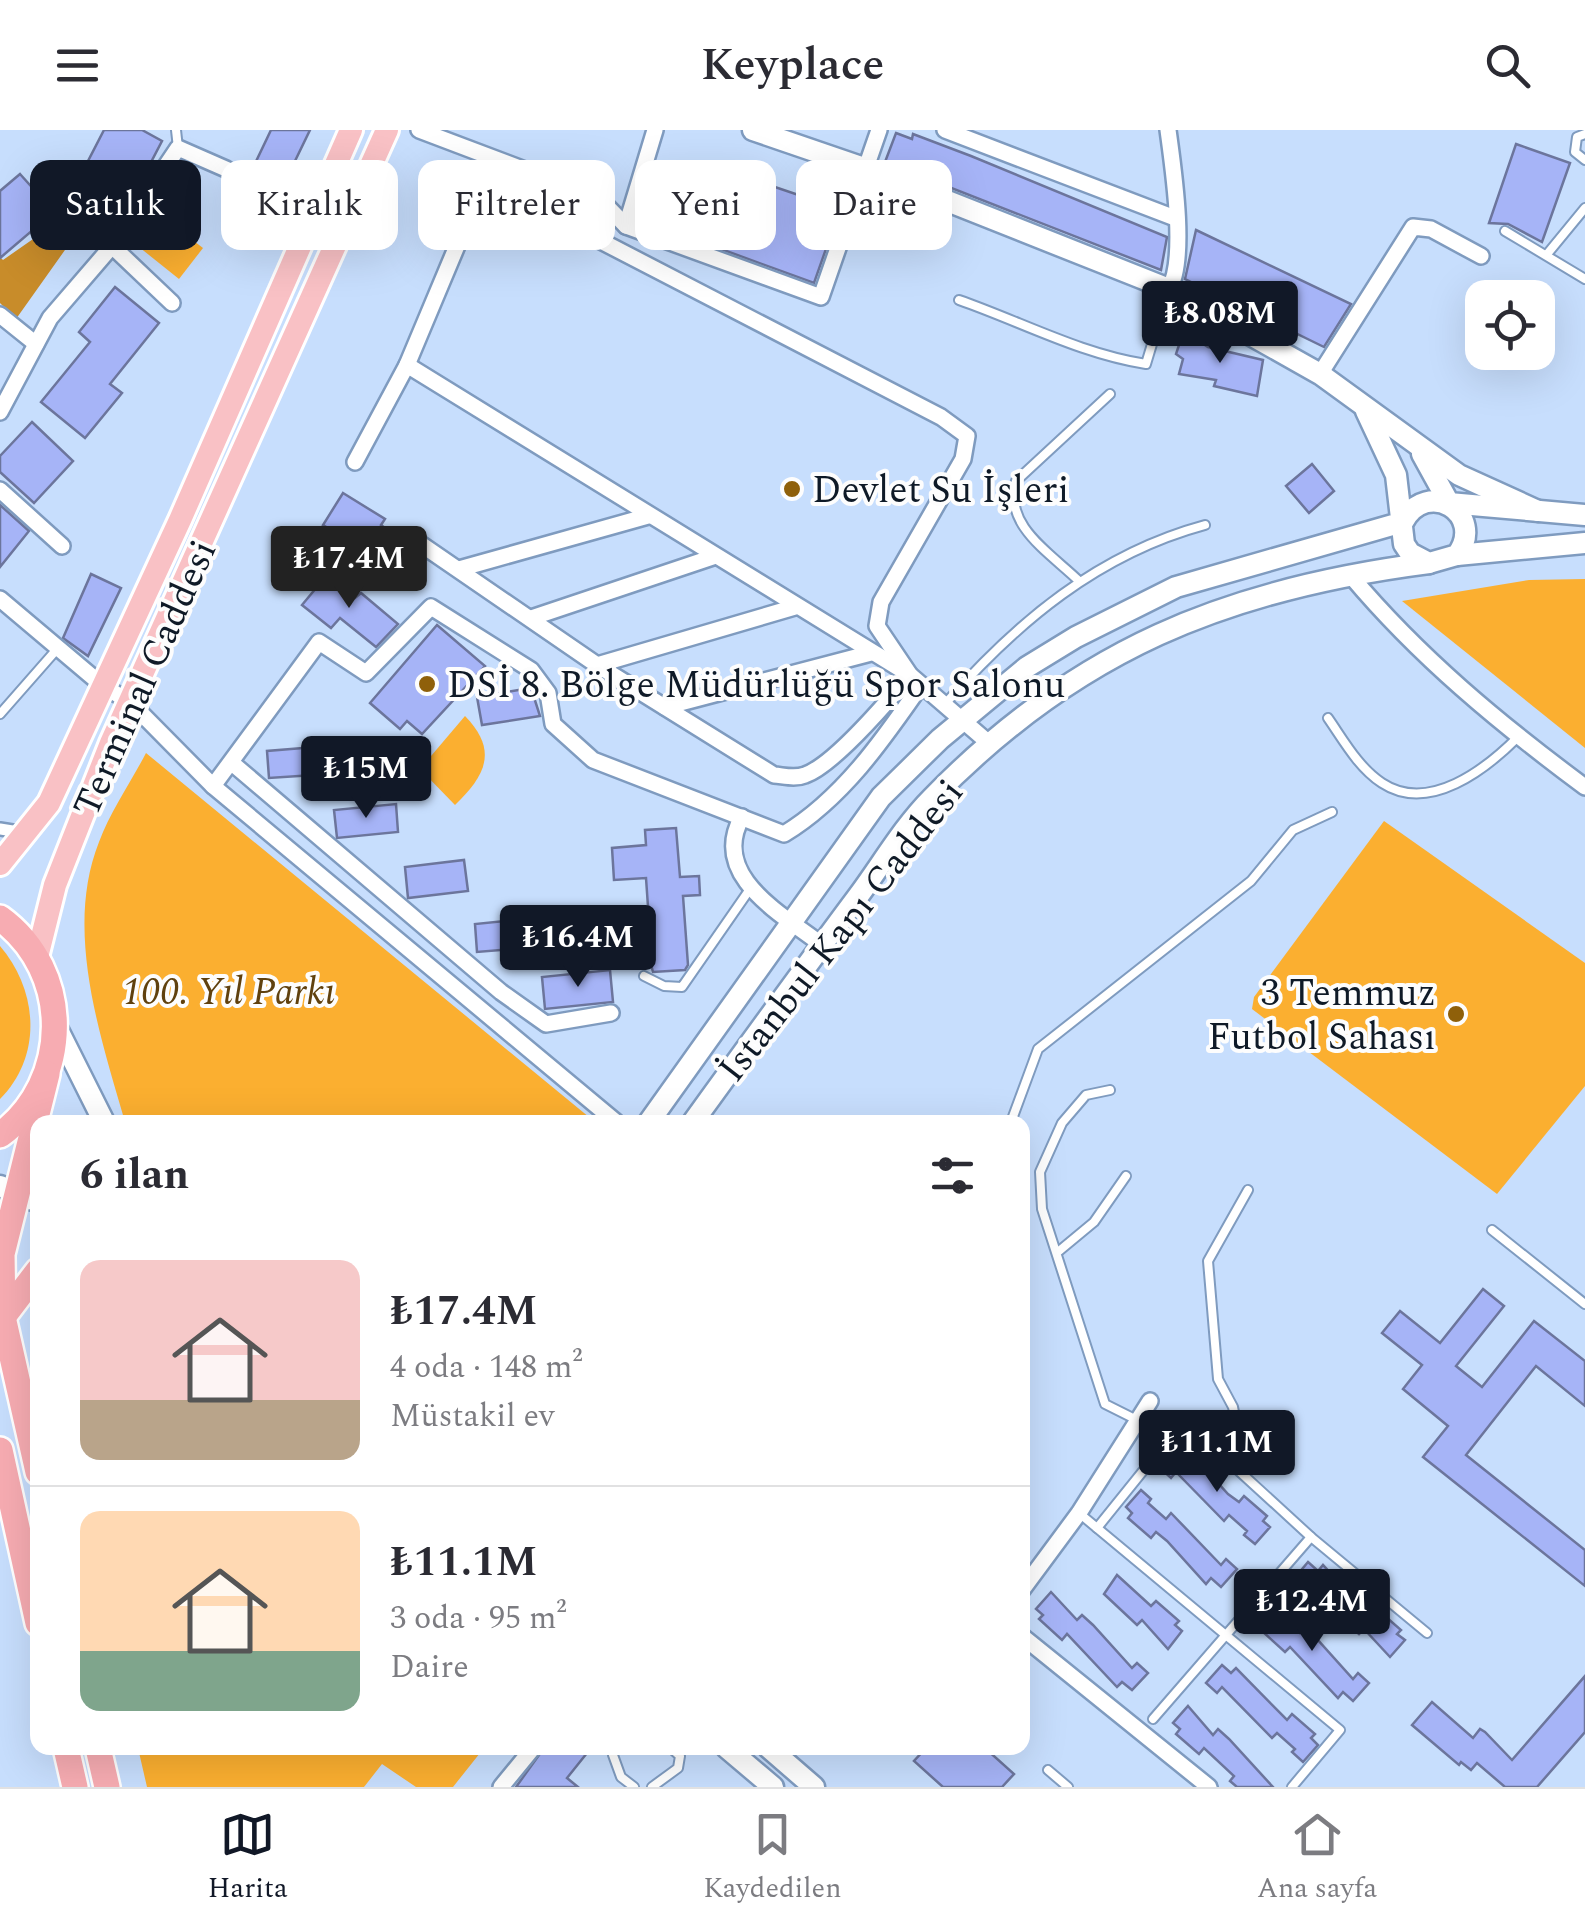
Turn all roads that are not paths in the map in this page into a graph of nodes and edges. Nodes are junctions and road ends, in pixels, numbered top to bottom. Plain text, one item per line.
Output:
1 (176, 130) edge
2 (351, 130) edge
3 (386, 130) edge
4 (419, 130) edge
5 (655, 130) edge
6 (753, 130) edge
7 (878, 130) edge
8 (944, 130) edge
9 (1168, 130) edge
10 (1585, 134) edge
11 (178, 148) junction
12 (170, 160) edge
13 (338, 160) edge
14 (841, 160) edge
15 (867, 160) edge
16 (1585, 160) edge
17 (221, 167) edge
18 (952, 203) edge
19 (1585, 208) edge
20 (1174, 218) junction
21 (626, 226) junction
22 (1505, 231) dead end
23 (109, 250) edge
24 (116, 250) edge
25 (298, 250) edge
26 (837, 250) edge
27 (1548, 253) junction
28 (1481, 256) dead end
29 (1585, 279) edge
30 (1169, 289) junction
31 (959, 300) dead end
32 (172, 303) dead end
33 (0, 315) edge
34 (36, 344) junction
35 (407, 364) junction
36 (1320, 374) junction
37 (1110, 394) dead end
38 (0, 412) edge
39 (1366, 412) junction
40 (1420, 450) junction
41 (355, 462) dead end
42 (0, 490) edge
43 (1449, 503) junction
44 (1538, 511) junction
45 (1585, 515) edge
46 (648, 516) junction
47 (1403, 522) junction
48 (1205, 525) dead end
49 (408, 536) dead end
50 (1585, 543) edge
51 (62, 546) dead end
52 (1457, 555) junction
53 (714, 557) junction
54 (1428, 564) junction
55 (459, 569) junction
56 (1351, 576) junction
57 (1079, 581) junction
58 (0, 598) edge
59 (796, 606) junction
60 (531, 618) junction
61 (58, 648) junction
62 (871, 653) junction
63 (597, 665) junction
64 (916, 680) junction
65 (102, 685) junction
66 (131, 703) junction
67 (945, 704) junction
68 (665, 707) junction
69 (0, 714) edge
70 (963, 718) junction
71 (1328, 718) dead end
72 (1518, 737) junction
73 (990, 744) junction
74 (232, 763) junction
75 (213, 786) junction
76 (1585, 788) edge
77 (1332, 812) dead end
78 (742, 816) junction
79 (0, 829) edge
80 (26, 834) junction
81 (0, 864) edge
82 (750, 889) junction
83 (0, 918) edge
84 (791, 921) junction
85 (822, 944) junction
86 (36, 957) junction
87 (644, 976) dead end
88 (611, 1013) dead end
89 (56, 1026) junction
90 (47, 1074) junction
91 (1110, 1090) dead end
92 (37, 1115) edge
93 (100, 1115) edge
94 (608, 1115) edge
95 (654, 1115) edge
96 (698, 1115) edge
97 (1014, 1115) edge
98 (0, 1135) edge
99 (30, 1141) edge
100 (1126, 1176) dead end
101 (1248, 1190) dead end
102 (17, 1193) edge
103 (1492, 1230) dead end
104 (1059, 1251) junction
105 (30, 1282) edge
106 (1585, 1304) edge
107 (3, 1317) junction
108 (1150, 1401) dead end
109 (1138, 1420) junction
110 (1176, 1430) junction
111 (30, 1437) edge
112 (0, 1450) edge
113 (1224, 1456) junction
114 (1079, 1513) junction
115 (1097, 1528) junction
116 (1311, 1537) junction
117 (1030, 1579) edge
118 (30, 1587) edge
119 (1226, 1632) junction
120 (1428, 1633) dead end
121 (1030, 1642) edge
122 (1153, 1719) dead end
123 (68, 1755) edge
124 (100, 1755) edge
125 (516, 1755) edge
126 (527, 1755) edge
127 (613, 1755) edge
128 (679, 1755) edge
129 (735, 1755) edge
130 (777, 1755) edge
131 (1048, 1770) dead end
132 (75, 1787) edge
133 (107, 1787) edge
134 (491, 1787) edge
135 (501, 1787) edge
136 (634, 1787) edge
137 (652, 1787) edge
138 (773, 1787) edge
139 (814, 1787) edge
140 (1068, 1787) edge
141 (1209, 1787) edge
142 (1292, 1787) edge

1 - 11 lane
2 - 13 main road, Terminal Caddesi
3 - 66 main road, Terminal Caddesi
4 - 21 street
5 - 21 street
6 - 14 main road
7 - 15 street
8 - 20 street
9 - 20 street
10 - 16 lane
11 - 12 street
11 - 17 street
18 - 30 main road
19 - 27 lane
20 - 30 street
21 - 26 street
22 - 27 lane
23 - 34 street
24 - 32 street
25 - 65 main road, Terminal Caddesi
27 - 29 lane
28 - 36 street
30 - 31 lane
30 - 36 main road
33 - 34 street
34 - 38 street
35 - 41 street
35 - 46 street
35 - 64 street
36 - 39 main road
37 - 57 lane
39 - 40 main road
39 - 47 main road
40 - 43 main road
40 - 44 main road
42 - 51 street
43 - 44 main road
43 - 47 main road
43 - 52 main road
44 - 45 main road
46 - 53 street
46 - 55 street
47 - 54 main road
47 - 70 main road
48 - 57 lane
49 - 55 street
50 - 52 main road
52 - 54 main road
53 - 59 street
53 - 60 street
54 - 56 main road, İstanbul Kapı Caddesi
55 - 60 street
56 - 72 street
56 - 73 main road, İstanbul Kapı Caddesi
57 - 67 lane
58 - 61 street
59 - 62 street
59 - 63 street
60 - 63 street
61 - 65 street
61 - 69 lane
62 - 64 street
62 - 68 street
63 - 68 street
64 - 67 street
64 - 68 street
64 - 78 street
65 - 66 street
65 - 80 main road, Terminal Caddesi
66 - 75 street
66 - 86 main road, Terminal Caddesi
67 - 70 street
70 - 73 street
70 - 84 main road
71 - 72 lane
72 - 76 street
73 - 85 main road, İstanbul Kapı Caddesi
74 - 75 street
74 - 78 street
74 - 88 street
75 - 94 street
77 - 97 lane
78 - 82 street
79 - 80 street
80 - 81 main road, Terminal Caddesi
82 - 84 street
82 - 87 lane
83 - 86 highway
84 - 85 street
84 - 95 main road
85 - 96 main road, İstanbul Kapı Caddesi
86 - 89 highway
89 - 90 highway
89 - 93 main road
90 - 92 highway
90 - 98 highway
91 - 104 lane
99 - 102 highway
100 - 104 lane
101 - 113 lane
102 - 107 highway
103 - 106 lane
104 - 109 lane
105 - 107 highway
107 - 111 highway
108 - 109 street
109 - 110 lane
109 - 114 street
110 - 113 lane
110 - 115 lane
112 - 118 highway
113 - 116 lane
114 - 115 lane
114 - 117 street
115 - 119 lane
116 - 119 lane
116 - 120 lane
119 - 122 lane
119 - 142 lane
121 - 141 street
123 - 132 highway
124 - 133 highway
125 - 134 street
126 - 135 street
127 - 136 lane
128 - 137 lane
129 - 138 main road
130 - 139 main road
131 - 140 lane

